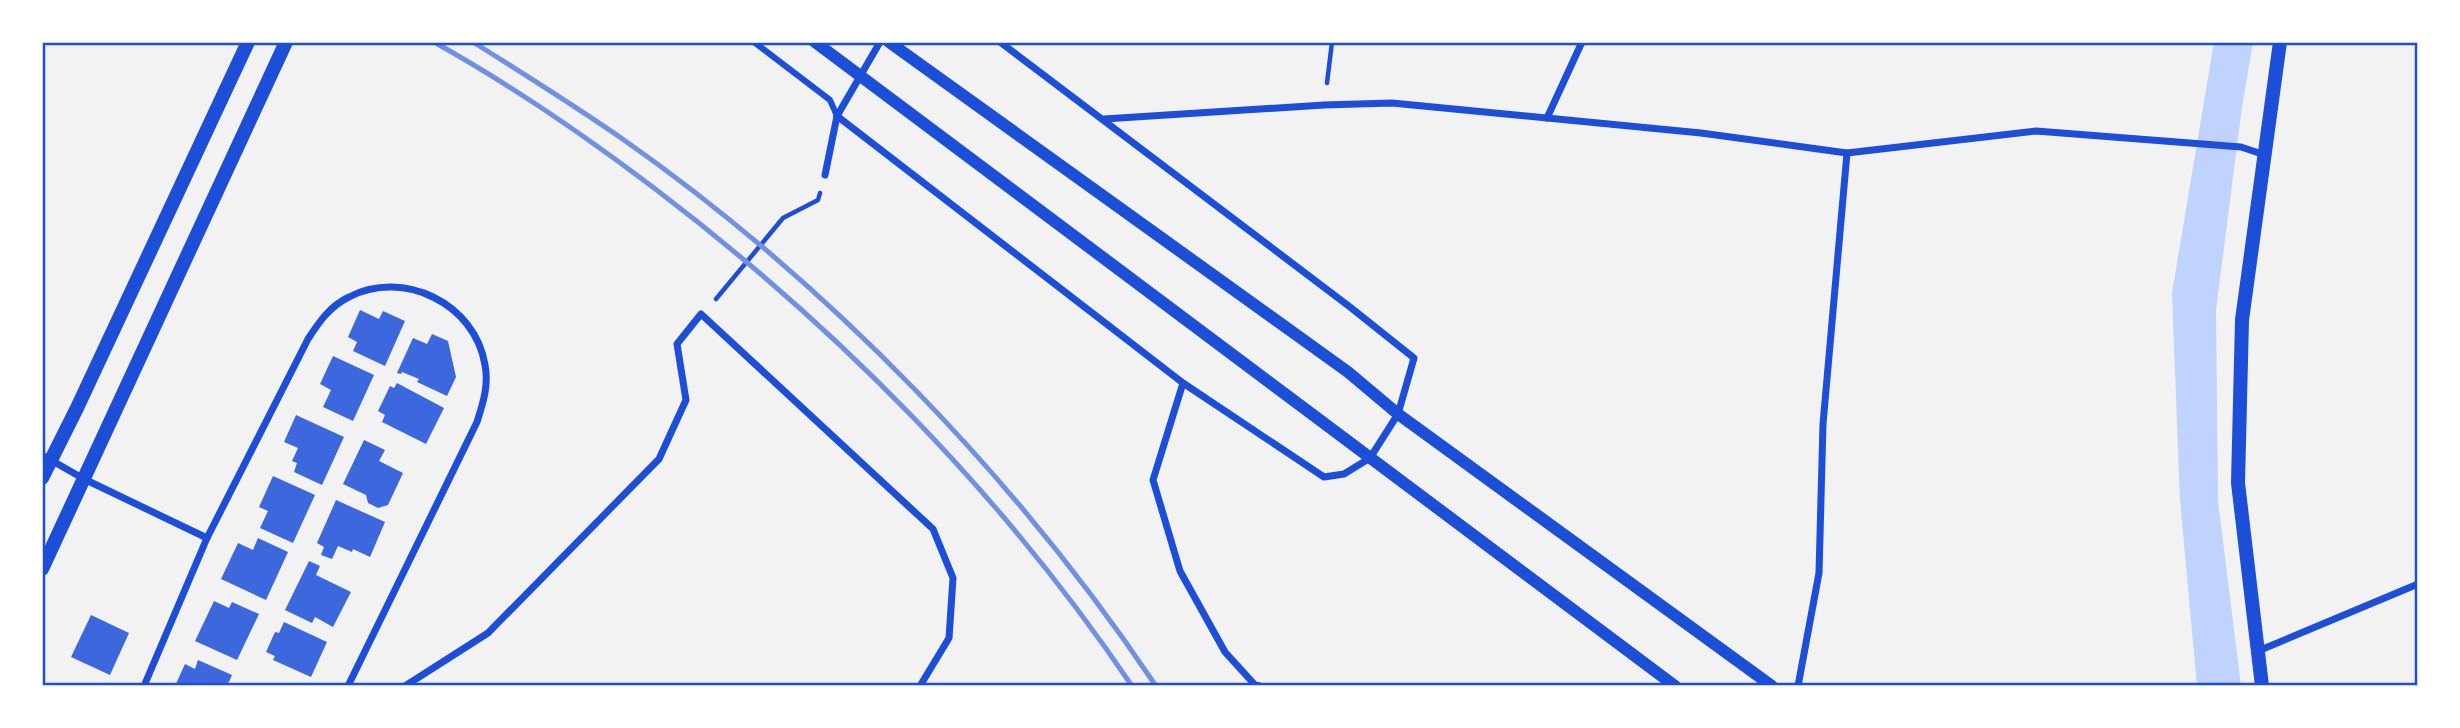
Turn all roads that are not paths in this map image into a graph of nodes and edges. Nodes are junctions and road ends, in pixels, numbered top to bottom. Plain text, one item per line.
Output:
1 (248, 42) edge
2 (286, 42) edge
3 (754, 42) edge
4 (815, 42) edge
5 (880, 42) edge
6 (889, 42) edge
7 (1000, 42) edge
8 (1582, 42) edge
9 (2280, 42) edge
10 (837, 116) junction
11 (1103, 118) junction
12 (1547, 118) junction
13 (1847, 153) junction
14 (2265, 155) junction
15 (825, 175) road end
16 (1183, 383) junction
17 (1398, 414) junction
18 (47, 457) edge
19 (1370, 458) junction
20 (42, 478) edge
21 (84, 479) junction
22 (207, 538) junction
23 (42, 569) edge
24 (2418, 584) edge
25 (2258, 651) junction
26 (144, 686) edge
27 (348, 686) edge
28 (405, 686) edge
29 (920, 686) edge
30 (1260, 686) edge
31 (1675, 686) edge
32 (1772, 686) edge
33 (1798, 686) edge
34 (2262, 686) edge

1 - 18 main road
2 - 21 main road
3 - 10 street
4 - 19 street
5 - 10 street
6 - 17 street
7 - 11 street
8 - 12 street
9 - 14 main road
10 - 15 street
10 - 16 street
11 - 12 street
11 - 17 street
12 - 13 street
13 - 14 street
13 - 33 street
14 - 25 main road
16 - 19 street
16 - 30 street
17 - 19 street
17 - 32 street
18 - 20 main road
18 - 21 street
19 - 31 street
21 - 22 street
21 - 23 main road
22 - 26 street
22 - 27 street
24 - 25 street
25 - 34 main road
28 - 29 street

